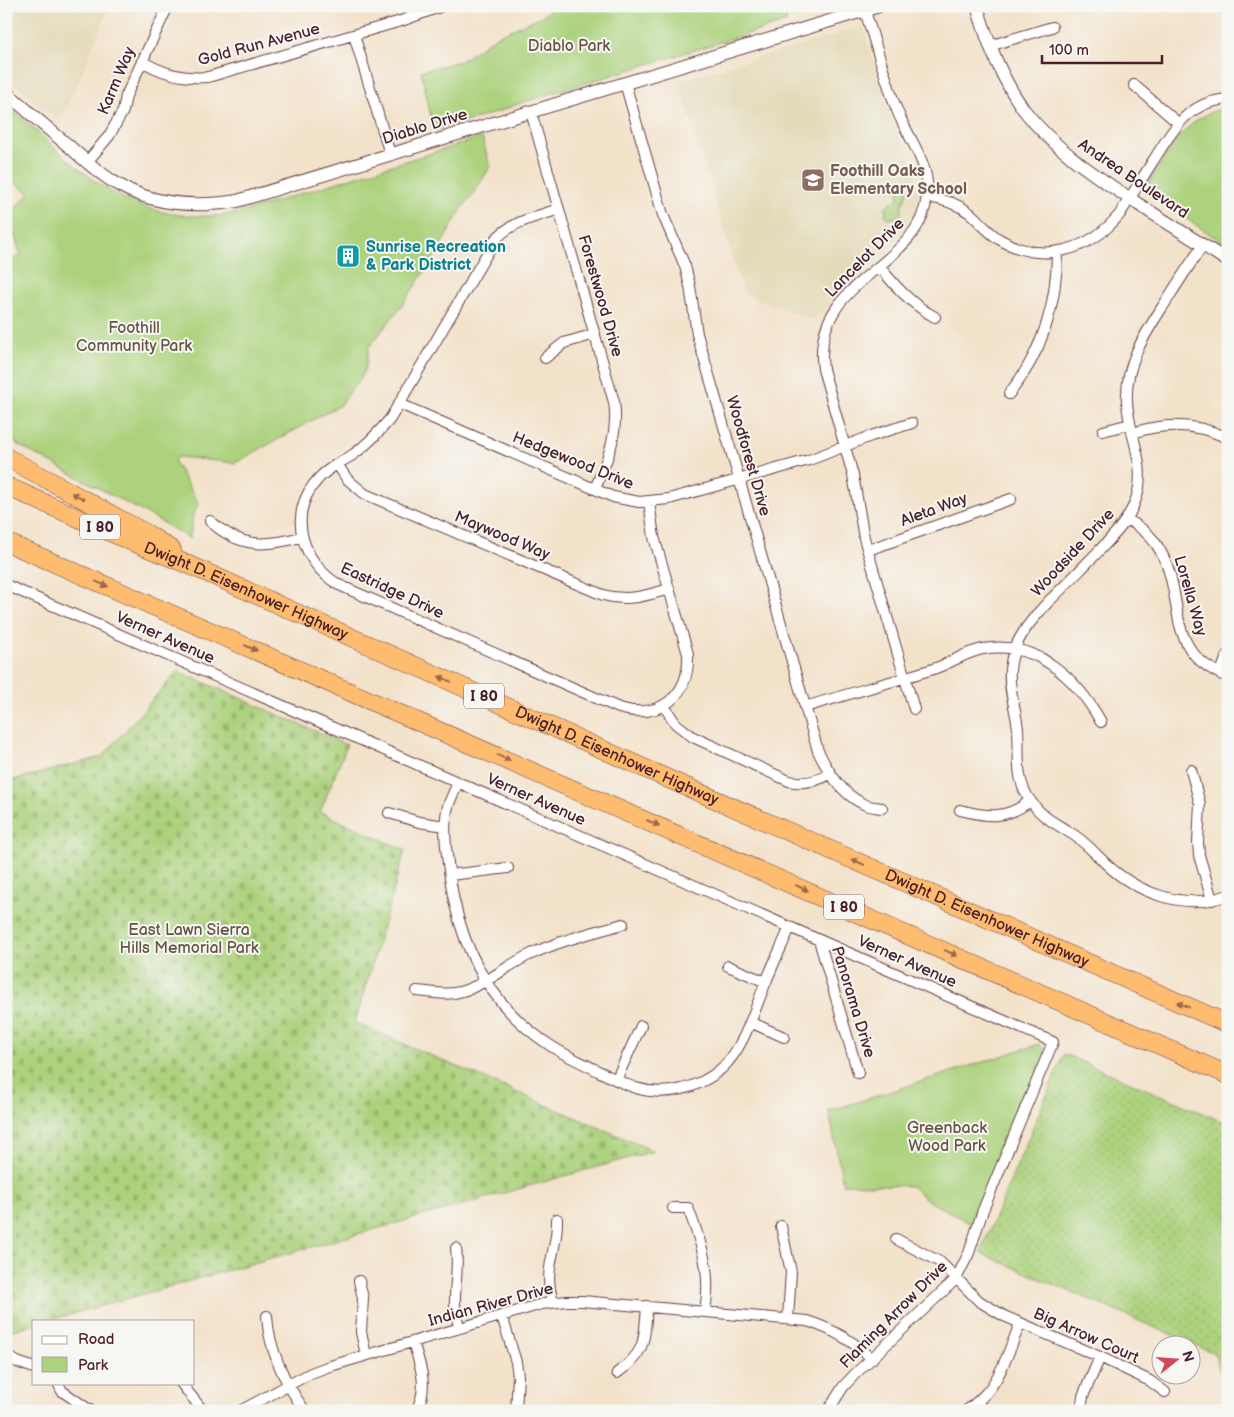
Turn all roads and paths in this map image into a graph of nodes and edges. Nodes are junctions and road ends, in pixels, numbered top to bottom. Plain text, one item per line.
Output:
1 (168, 6) edge
2 (442, 6) edge
3 (879, 6) edge
4 (977, 6) edge
5 (864, 11) junction
6 (1052, 27) dead end
7 (354, 35) junction
8 (990, 46) junction
9 (142, 61) junction
10 (625, 83) junction
11 (1134, 85) dead end
12 (6, 92) edge
13 (1228, 99) edge
14 (531, 112) junction
15 (1178, 123) junction
16 (390, 154) junction
17 (87, 162) junction
18 (927, 197) junction
19 (1130, 198) junction
20 (559, 210) junction
21 (1203, 245) junction
22 (1057, 252) junction
23 (1228, 261) edge
24 (880, 266) junction
25 (935, 318) dead end
26 (595, 334) junction
27 (545, 358) dead end
28 (1009, 394) dead end
29 (400, 404) junction
30 (912, 423) dead end
31 (1131, 428) junction
32 (1103, 431) dead end
33 (1228, 438) edge
34 (845, 447) junction
35 (6, 457) edge
36 (337, 464) junction
37 (739, 479) junction
38 (6, 486) edge
39 (595, 489) junction
40 (1011, 499) dead end
41 (649, 502) junction
42 (1127, 519) junction
43 (210, 521) dead end
44 (301, 537) junction
45 (6, 542) edge
46 (868, 550) junction
47 (6, 552) edge
48 (57, 565) junction
49 (194, 567) junction
50 (6, 585) edge
51 (669, 588) junction
52 (1014, 649) junction
53 (1228, 654) edge
54 (1224, 675) edge
55 (904, 678) junction
56 (664, 706) junction
57 (805, 707) junction
58 (914, 709) dead end
59 (1101, 722) dead end
60 (1192, 770) dead end
61 (830, 774) junction
62 (458, 782) junction
63 (1030, 801) junction
64 (882, 808) dead end
65 (960, 810) dead end
66 (389, 813) dead end
67 (445, 826) junction
68 (508, 868) dead end
69 (450, 875) junction
70 (1227, 897) edge
71 (1212, 900) junction
72 (623, 924) dead end
73 (790, 927) junction
74 (819, 940) junction
75 (728, 966) dead end
76 (485, 980) junction
77 (766, 982) junction
78 (417, 991) dead end
79 (750, 1022) junction
80 (1228, 1024) edge
81 (642, 1026) dead end
82 (784, 1038) dead end
83 (1054, 1042) joint
84 (858, 1073) dead end
85 (1228, 1075) edge
86 (616, 1080) junction
87 (673, 1208) dead end
88 (557, 1219) dead end
89 (780, 1226) dead end
90 (896, 1240) dead end
91 (456, 1248) dead end
92 (956, 1278) junction
93 (360, 1281) dead end
94 (553, 1302) junction
95 (647, 1306) junction
96 (705, 1311) junction
97 (267, 1316) dead end
98 (502, 1316) junction
99 (788, 1318) junction
100 (1020, 1324) junction
101 (460, 1328) junction
102 (413, 1342) junction
103 (6, 1355) edge
104 (366, 1356) junction
105 (1100, 1357) junction
106 (872, 1359) junction
107 (32, 1367) edge
108 (617, 1373) dead end
109 (58, 1384) edge
110 (182, 1384) edge
111 (288, 1385) junction
112 (1165, 1392) dead end
113 (977, 1402) junction
114 (417, 1409) dead end
115 (91, 1411) edge
116 (202, 1411) edge
117 (240, 1411) edge
118 (305, 1411) edge
119 (516, 1411) edge
120 (828, 1411) edge
121 (966, 1411) edge
122 (985, 1411) edge
123 (1081, 1411) edge

1 - 9 street, Karm Way
2 - 7 street, Gold Run Avenue
3 - 5 street, Diablo Drive
4 - 8 street, Andrea Boulevard
5 - 10 street, Diablo Drive
5 - 18 street, Lancelot Drive
6 - 8 street
7 - 9 street, Gold Run Avenue
7 - 16 street
8 - 19 street, Andrea Boulevard
9 - 17 street, Karm Way
10 - 14 street, Diablo Drive
10 - 37 street, Woodforest Drive
11 - 15 street
12 - 17 street, Diablo Drive
13 - 15 street
14 - 16 street, Diablo Drive
14 - 20 street, Forestwood Drive
15 - 19 street
16 - 17 street, Diablo Drive
18 - 22 street
18 - 24 street, Lancelot Drive
19 - 21 street, Andrea Boulevard
19 - 22 street
20 - 26 street, Forestwood Drive
20 - 29 street, Eastridge Drive
21 - 23 street, Andrea Boulevard
21 - 31 street, Woodside Drive
22 - 28 street
24 - 25 street
24 - 34 street, Lancelot Drive
26 - 27 street
26 - 39 street, Forestwood Drive
29 - 36 street, Eastridge Drive
29 - 39 street, Hedgewood Drive
30 - 34 street, Hedgewood Drive
31 - 32 street
31 - 33 street
31 - 42 street, Woodside Drive
34 - 37 street, Hedgewood Drive
34 - 46 street, Lancelot Drive
49 -> 35 highway
36 - 44 street, Eastridge Drive
36 - 51 street, Maywood Way
37 - 41 street, Hedgewood Drive
37 - 57 street, Woodforest Drive
38 - 49 highway, Dwight D. Eisenhower Highway / I 80
39 - 41 street, Hedgewood Drive
40 - 46 street, Aleta Way
41 - 51 street
42 - 52 street, Woodside Drive
42 - 54 street, Lorella Way
43 - 44 street
44 - 56 street, Eastridge Drive
45 - 48 highway, I 80
46 - 55 street, Lancelot Drive
47 - 48 highway
48 -> 85 highway, I 80
80 -> 49 highway, Dwight D. Eisenhower Highway / I 80
50 - 62 street, Verner Avenue
51 - 56 street
52 - 55 street
52 - 59 street
52 - 63 street
53 - 54 street
55 - 57 street
55 - 58 street, Lancelot Drive
56 - 61 street
57 - 61 street, Woodforest Drive
60 - 71 street
61 - 64 street, Woodforest Drive
62 - 67 street
62 - 73 street, Verner Avenue
63 - 65 street
63 - 71 street
66 - 67 street
67 - 69 street
68 - 69 street
69 - 76 street
70 - 71 street
72 - 76 street
73 - 74 street, Verner Avenue
73 - 77 street
74 - 83 street, Verner Avenue
74 - 84 street, Panorama Drive
75 - 77 street
76 - 78 street
76 - 86 street
77 - 79 street
79 - 82 street
79 - 86 street
81 - 86 street
83 - 92 street, Flaming Arrow Drive
87 - 96 street
88 - 94 street
89 - 99 street
90 - 92 street, Big Arrow Court
91 - 101 street
92 - 100 street, Big Arrow Court
92 - 106 street, Flaming Arrow Drive
93 - 104 street
94 - 95 street, Indian River Drive
94 - 98 street, Indian River Drive
95 - 96 street, Indian River Drive
95 - 108 street
96 - 99 street, Indian River Drive
97 - 111 street
98 - 101 street, Indian River Drive
98 - 119 street
99 - 106 street, Indian River Drive
100 - 105 street, Big Arrow Court
100 - 113 street
101 - 102 street, Indian River Drive
102 - 104 street, Indian River Drive
102 - 114 street
103 - 107 street
104 - 111 street, Indian River Drive
105 - 112 street, Big Arrow Court
105 - 123 street
106 - 120 street, Flaming Arrow Drive
109 - 115 street
110 - 116 street
111 - 117 street, Indian River Drive
111 - 118 street
113 - 121 street
113 - 122 street

